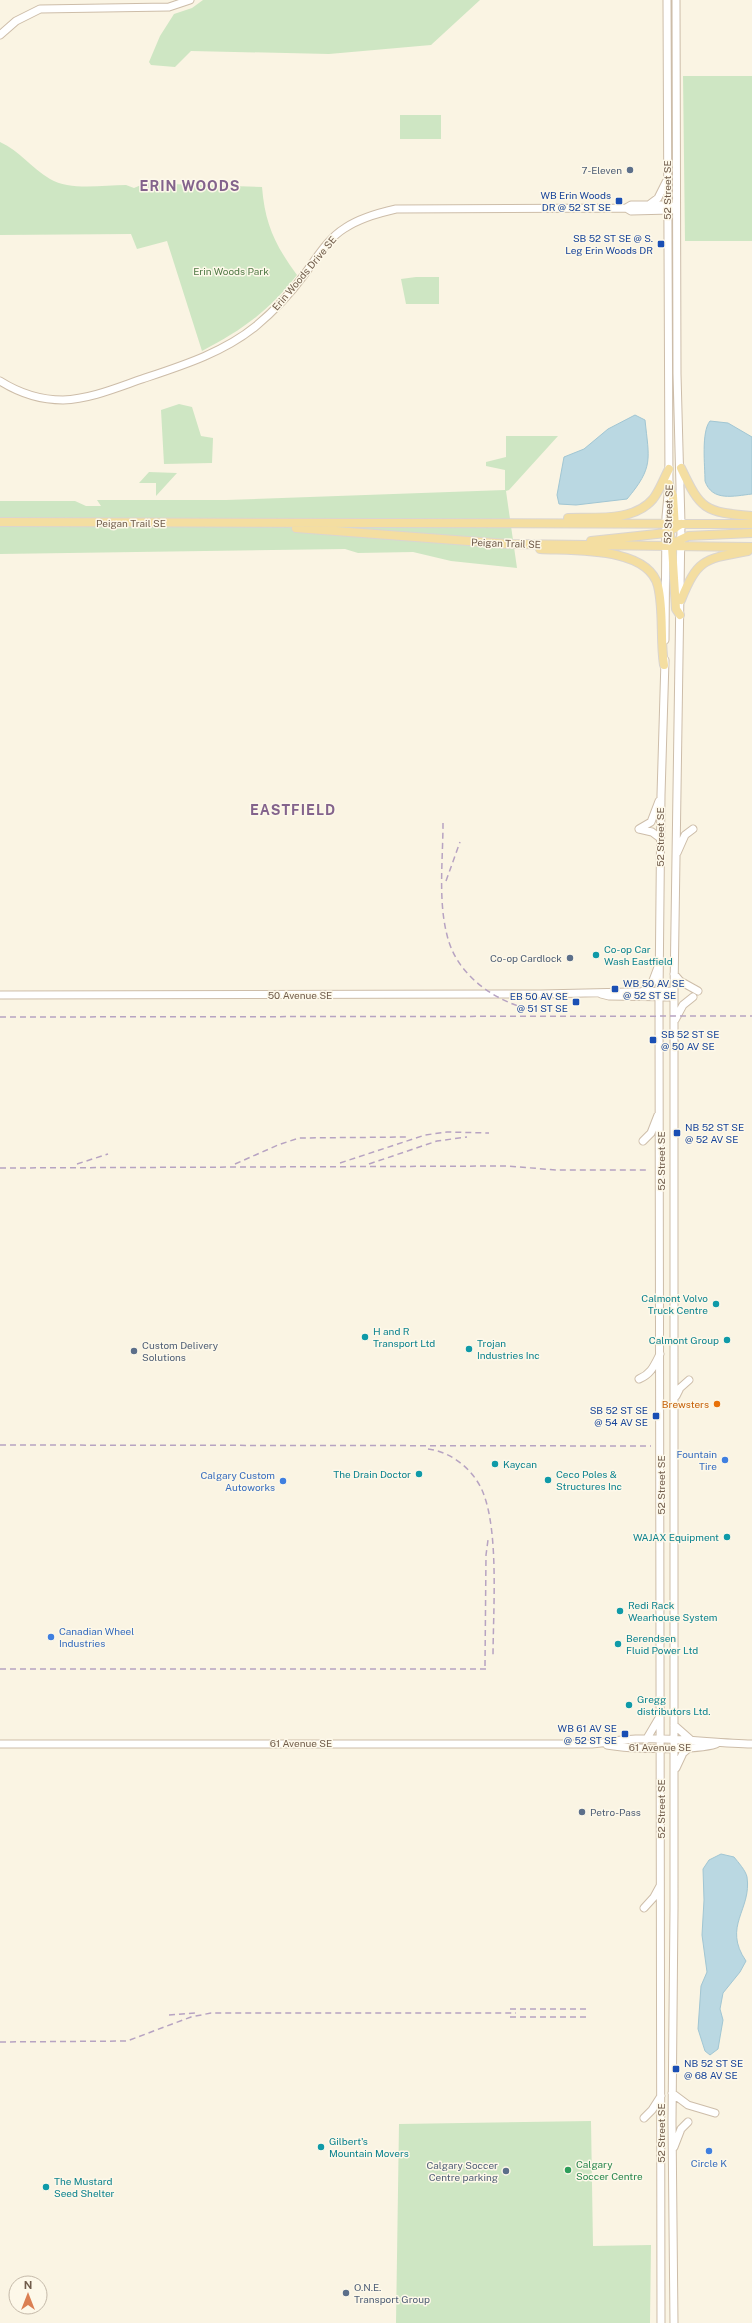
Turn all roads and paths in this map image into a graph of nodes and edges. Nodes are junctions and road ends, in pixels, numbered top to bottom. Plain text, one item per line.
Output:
1 (190, 0) edge
2 (667, 0) edge
3 (676, 0) edge
4 (0, 36) edge
5 (667, 180) junction
6 (650, 204) junction
7 (626, 208) junction
8 (667, 208) junction
9 (676, 208) junction
10 (0, 381) edge
11 (681, 468) junction
12 (669, 469) junction
13 (669, 484) joint
14 (752, 516) edge
15 (0, 522) edge
16 (510, 522) junction
17 (262, 523) junction
18 (752, 524) edge
19 (672, 528) junction
20 (752, 533) edge
21 (508, 544) junction
22 (580, 544) junction
23 (675, 544) junction
24 (752, 547) edge
25 (752, 551) edge
26 (681, 600) junction
27 (680, 615) junction
28 (664, 665) junction
29 (661, 795) junction
30 (693, 829) dead end
31 (660, 838) junction
32 (674, 861) junction
33 (660, 962) junction
34 (674, 974) junction
35 (643, 991) junction
36 (698, 991) dead end
37 (600, 994) junction
38 (660, 994) junction
39 (674, 994) junction
40 (0, 995) edge
41 (693, 997) dead end
42 (674, 1024) junction
43 (660, 1111) junction
44 (643, 1141) dead end
45 (661, 1352) junction
46 (639, 1379) dead end
47 (689, 1380) dead end
48 (674, 1400) junction
49 (660, 1716) junction
50 (674, 1725) junction
51 (646, 1740) junction
52 (661, 1740) junction
53 (0, 1744) edge
54 (603, 1744) junction
55 (674, 1744) junction
56 (691, 1744) junction
57 (752, 1744) edge
58 (661, 1748) junction
59 (674, 1772) junction
60 (661, 1884) junction
61 (644, 1908) dead end
62 (672, 2093) junction
63 (661, 2096) junction
64 (715, 2113) dead end
65 (644, 2118) dead end
66 (688, 2122) dead end
67 (672, 2149) junction
68 (661, 2323) edge
69 (674, 2323) edge

1 - 4 main road
2 - 5 main road, 52 Street SE
3 - 9 main road, 52 Street SE
5 - 6 main road
5 - 8 main road, 52 Street SE
6 - 7 main road, Erin Woods Drive SE
6 - 8 main road, Erin Woods Drive SE
7 - 8 main road, Erin Woods Drive SE
7 - 10 main road, Erin Woods Drive SE
8 - 9 main road, Erin Woods Drive SE
8 - 12 main road, 52 Street SE
9 - 11 main road, 52 Street SE
11 - 14 main road
11 - 19 main road, 52 Street SE
12 - 13 main road, 52 Street SE
12 - 16 main road
13 - 19 main road
15 - 17 main road, Peigan Trail SE
16 - 17 main road, Peigan Trail SE
16 - 19 main road, Peigan Trail SE
17 - 21 main road, Peigan Trail SE
18 - 19 main road, Peigan Trail SE
19 - 22 main road
19 - 23 main road
19 - 23 main road, 52 Street SE
20 - 23 main road
21 - 22 main road, Peigan Trail SE
21 - 28 main road
22 - 23 main road, Peigan Trail SE
23 - 24 main road, Peigan Trail SE
23 - 26 main road, 52 Street SE
23 - 27 main road
23 - 28 main road, 52 Street SE
25 - 26 main road
26 - 27 main road, 52 Street SE
27 - 32 main road, 52 Street SE
28 - 29 main road, 52 Street SE
29 - 31 main road, 52 Street SE
29 - 31 main road
30 - 32 main road
31 - 33 main road, 52 Street SE
32 - 34 main road, 52 Street SE
33 - 35 main road
33 - 38 main road, 52 Street SE
34 - 36 main road
34 - 39 main road, 52 Street SE
35 - 37 main road, 50 Avenue SE
35 - 38 main road, 50 Avenue SE
37 - 38 main road, 50 Avenue SE
37 - 40 main road, 50 Avenue SE
38 - 39 main road, 50 Avenue SE
38 - 43 main road, 52 Street SE
39 - 42 main road, 52 Street SE
41 - 42 main road
42 - 48 main road, 52 Street SE
43 - 44 main road
43 - 45 main road, 52 Street SE
45 - 46 main road
45 - 49 main road, 52 Street SE
47 - 48 main road
48 - 50 main road, 52 Street SE
49 - 51 main road
49 - 52 main road, 52 Street SE
50 - 55 main road, 52 Street SE
50 - 56 main road
51 - 52 main road, 61 Avenue SE
51 - 54 main road, 61 Avenue SE
52 - 55 main road, 61 Avenue SE
52 - 58 main road, 52 Street SE
53 - 54 main road, 61 Avenue SE
54 - 58 main road, 61 Avenue SE
55 - 56 main road, 61 Avenue SE
55 - 58 main road, 61 Avenue SE
55 - 59 main road, 52 Street SE
56 - 57 main road, 61 Avenue SE
56 - 59 main road
58 - 60 main road, 52 Street SE
59 - 62 main road, 52 Street SE
60 - 61 main road
60 - 63 main road, 52 Street SE
62 - 64 main road
62 - 67 main road, 52 Street SE
63 - 65 main road
63 - 68 main road, 52 Street SE
66 - 67 main road
67 - 69 main road, 52 Street SE

